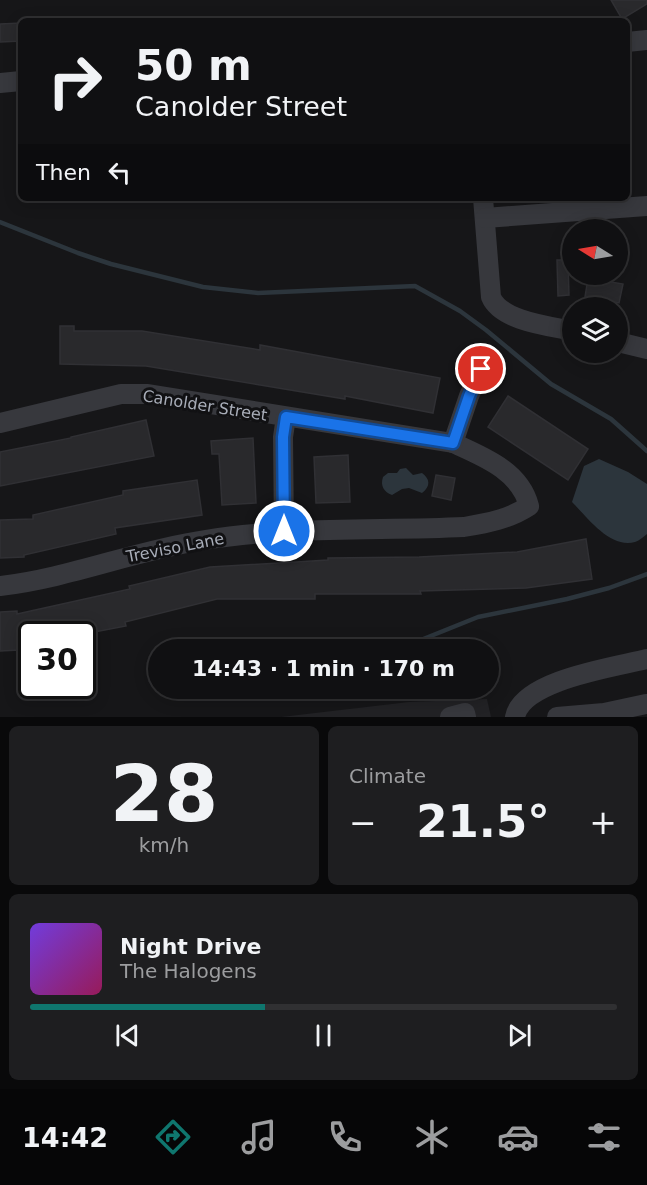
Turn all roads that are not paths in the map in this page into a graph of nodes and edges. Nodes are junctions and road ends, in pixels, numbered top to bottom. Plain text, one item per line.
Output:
1 (647, 40) edge
2 (630, 42) edge
3 (18, 81) edge
4 (0, 83) edge
5 (483, 201) edge
6 (647, 206) edge
7 (485, 218) junction
8 (562, 328) edge
9 (628, 344) edge
10 (647, 349) edge
11 (481, 369) dead end
12 (286, 417) junction
13 (0, 423) edge
14 (453, 443) junction
15 (529, 506) joint
16 (284, 531) junction
17 (0, 586) edge
18 (647, 659) edge
19 (646, 704) edge
20 (450, 717) edge
21 (466, 717) edge
22 (514, 717) edge
23 (557, 717) edge

1 - 2 street
3 - 4 street
5 - 7 street
6 - 7 street
7 - 8 street
9 - 10 street
11 - 14 street
12 - 13 street, Canolder Street
12 - 14 street, Canolder Street
12 - 16 street
14 - 15 street, Canolder Street
15 - 16 street, Treviso Lane
16 - 17 street, Treviso Lane
18 - 22 street
19 - 23 street
20 - 21 street

